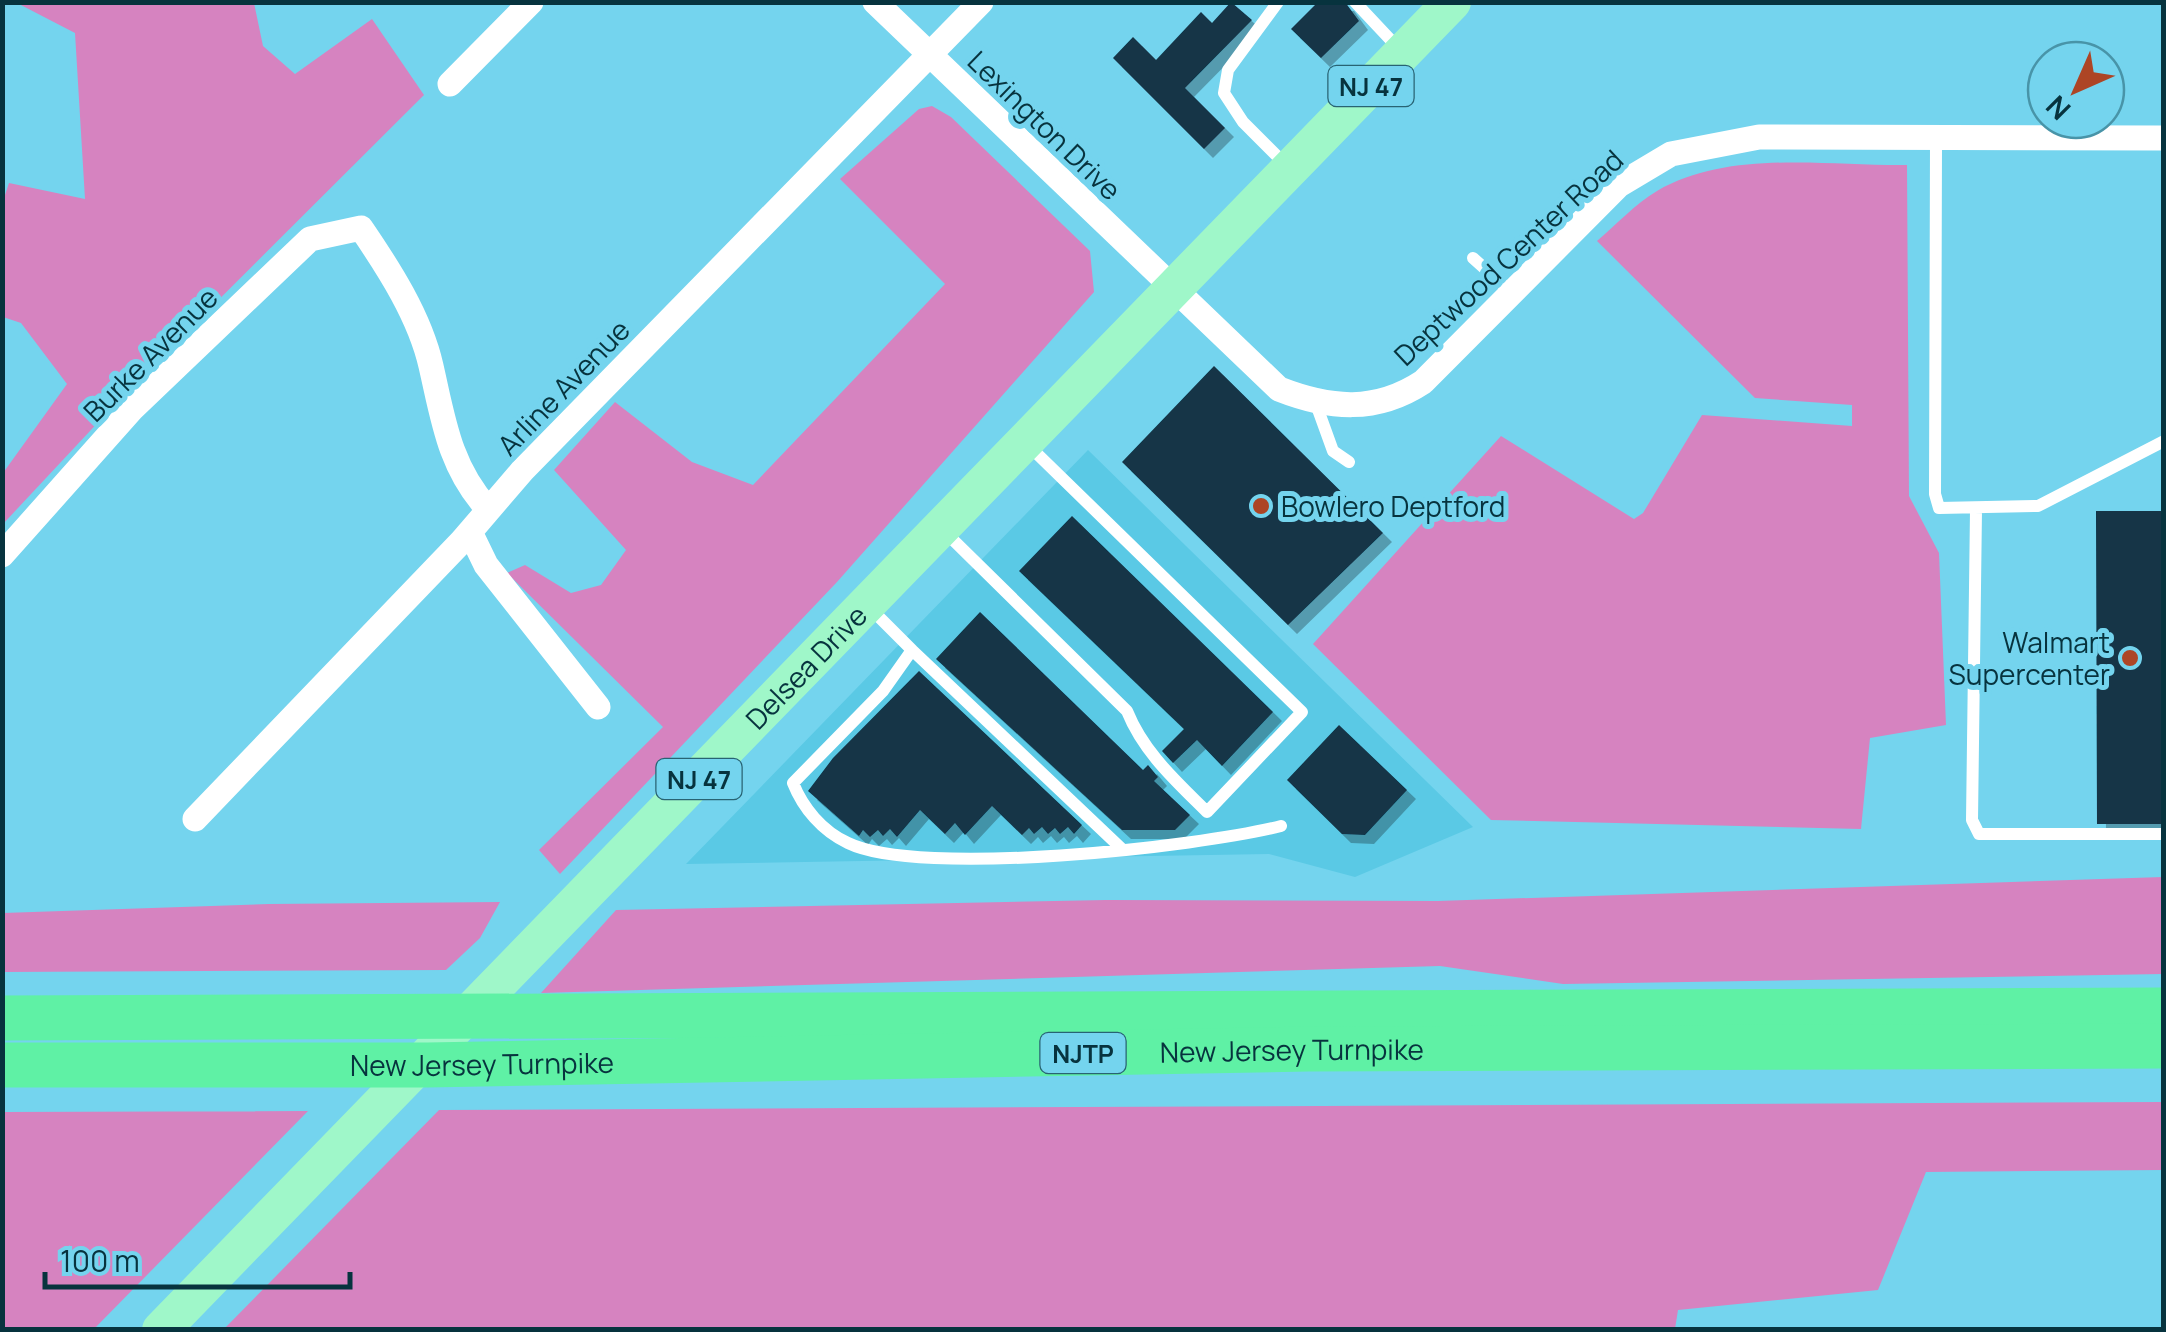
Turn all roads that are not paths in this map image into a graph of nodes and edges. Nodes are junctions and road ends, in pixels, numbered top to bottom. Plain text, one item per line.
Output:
1 (532, 2) edge
2 (875, 2) edge
3 (982, 2) edge
4 (1278, 2) edge
5 (1355, 2) edge
6 (1452, 2) edge
7 (1403, 53) junction
8 (930, 56) junction
9 (450, 84) dead end
10 (2164, 138) edge
11 (1936, 141) junction
12 (1290, 170) junction
13 (1473, 258) dead end
14 (1174, 290) junction
15 (1512, 292) junction
16 (1316, 404) junction
17 (2164, 441) edge
18 (1026, 442) junction
19 (1349, 462) dead end
20 (488, 508) junction
21 (1976, 510) junction
22 (942, 528) junction
23 (470, 532) junction
24 (2, 556) edge
25 (868, 606) junction
26 (912, 650) junction
27 (598, 706) dead end
28 (196, 820) dead end
29 (1281, 826) dead end
30 (2164, 834) edge
31 (1122, 850) junction
32 (2164, 1010) edge
33 (2, 1018) edge
34 (2164, 1046) edge
35 (2, 1064) edge
36 (161, 1330) edge

1 - 9 street
2 - 8 street, Lexington Drive
3 - 8 street, Arline Avenue
4 - 12 lane
5 - 7 lane
6 - 7 main road, Delsea Drive / NJ 47
7 - 12 main road, Delsea Drive / NJ 47
8 - 14 street, Lexington Drive
8 - 20 street, Arline Avenue
10 - 11 street, Deptwood Center Road
11 - 15 street, Deptwood Center Road
11 - 21 lane
12 - 14 main road, Delsea Drive / NJ 47
13 - 15 lane
14 - 16 street, Deptwood Center Road
14 - 18 main road, Delsea Drive / NJ 47
15 - 16 street, Deptwood Center Road
16 - 19 lane
17 - 21 lane
18 - 22 main road, Delsea Drive / NJ 47
18 - 22 lane
20 - 23 street, Arline Avenue
20 - 24 street, Burke Avenue
21 - 30 lane
22 - 25 main road, Delsea Drive / NJ 47
23 - 27 street
23 - 28 street, Arline Avenue
25 - 26 lane
25 - 36 main road, Delsea Drive / NJ 47
26 - 31 lane
26 - 31 lane
29 - 31 lane
32 - 33 highway, New Jersey Turnpike / NJTP
34 - 35 highway, New Jersey Turnpike / NJTP

